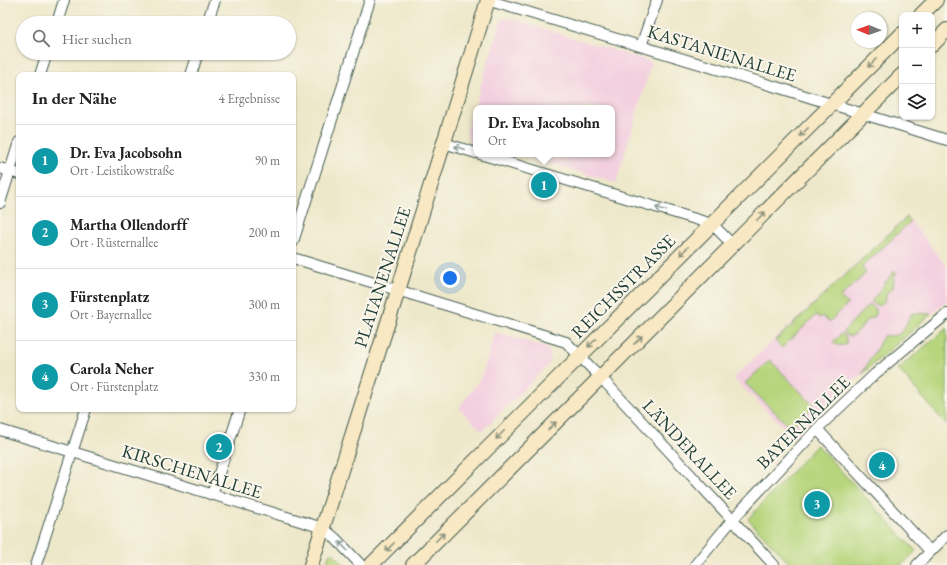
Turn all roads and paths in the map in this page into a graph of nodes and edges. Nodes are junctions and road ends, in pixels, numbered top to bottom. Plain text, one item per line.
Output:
1 (64, 0) edge
2 (215, 0) edge
3 (370, 0) edge
4 (488, 0) edge
5 (656, 0) edge
6 (936, 0) edge
7 (924, 12) edge
8 (59, 16) edge
9 (209, 16) edge
10 (947, 30) edge
11 (899, 37) edge
12 (935, 42) edge
13 (641, 46) junction
14 (45, 60) edge
15 (196, 60) edge
16 (41, 72) edge
17 (192, 72) edge
18 (899, 78) edge
19 (832, 104) junction
20 (863, 114) junction
21 (947, 140) edge
22 (444, 143) junction
23 (16, 152) edge
24 (473, 152) edge
25 (490, 157) edge
26 (10, 171) edge
27 (0, 203) edge
28 (712, 224) junction
29 (296, 233) edge
30 (733, 245) junction
31 (296, 259) edge
32 (398, 290) junction
33 (947, 314) edge
34 (579, 356) junction
35 (600, 377) junction
36 (85, 412) edge
37 (239, 412) edge
38 (0, 430) edge
39 (818, 430) junction
40 (72, 452) junction
41 (212, 495) junction
42 (732, 520) junction
43 (323, 528) junction
44 (947, 535) edge
45 (930, 552) junction
46 (36, 565) edge
47 (311, 565) edge
48 (362, 565) edge
49 (371, 565) edge
50 (412, 565) edge
51 (695, 565) edge
52 (774, 565) edge
53 (917, 565) edge

1 - 8 street
2 - 9 street
3 - 29 street
4 - 13 street, KASTANIENALLEE
4 - 22 main road, PLATANENALLEE
5 - 13 street
6 - 7 main road
10 - 12 main road
11 -> 19 main road, REICHSSTRASSE
13 - 19 street, KASTANIENALLEE
14 - 16 street
15 - 17 street
18 - 20 main road
19 - 20 street, KASTANIENALLEE
19 -> 28 main road, REICHSSTRASSE
20 - 21 street, KASTANIENALLEE
30 -> 20 main road
24 -> 22 street
22 - 32 main road, PLATANENALLEE
23 - 26 street
28 -> 25 street
26 - 27 street
28 - 30 street
28 -> 34 main road, REICHSSTRASSE
35 -> 30 main road
31 - 32 street, LÄNDERALLEE
32 - 34 street, LÄNDERALLEE
32 - 43 main road, PLATANENALLEE
33 - 39 street, BAYERNALLEE
34 - 35 street, LÄNDERALLEE
34 -> 49 main road, REICHSSTRASSE
35 - 42 street, LÄNDERALLEE
50 -> 35 main road
36 - 40 street
37 - 41 street
38 - 40 street, KIRSCHENALLEE
39 - 42 street, BAYERNALLEE
39 - 45 street
40 - 41 street, KIRSCHENALLEE
40 - 46 street
41 - 43 street, KIRSCHENALLEE
42 - 51 street, BAYERNALLEE
42 - 52 street, LÄNDERALLEE
43 - 47 main road, PLATANENALLEE
48 -> 43 street, KIRSCHENALLEE
44 - 45 street
45 - 53 street

